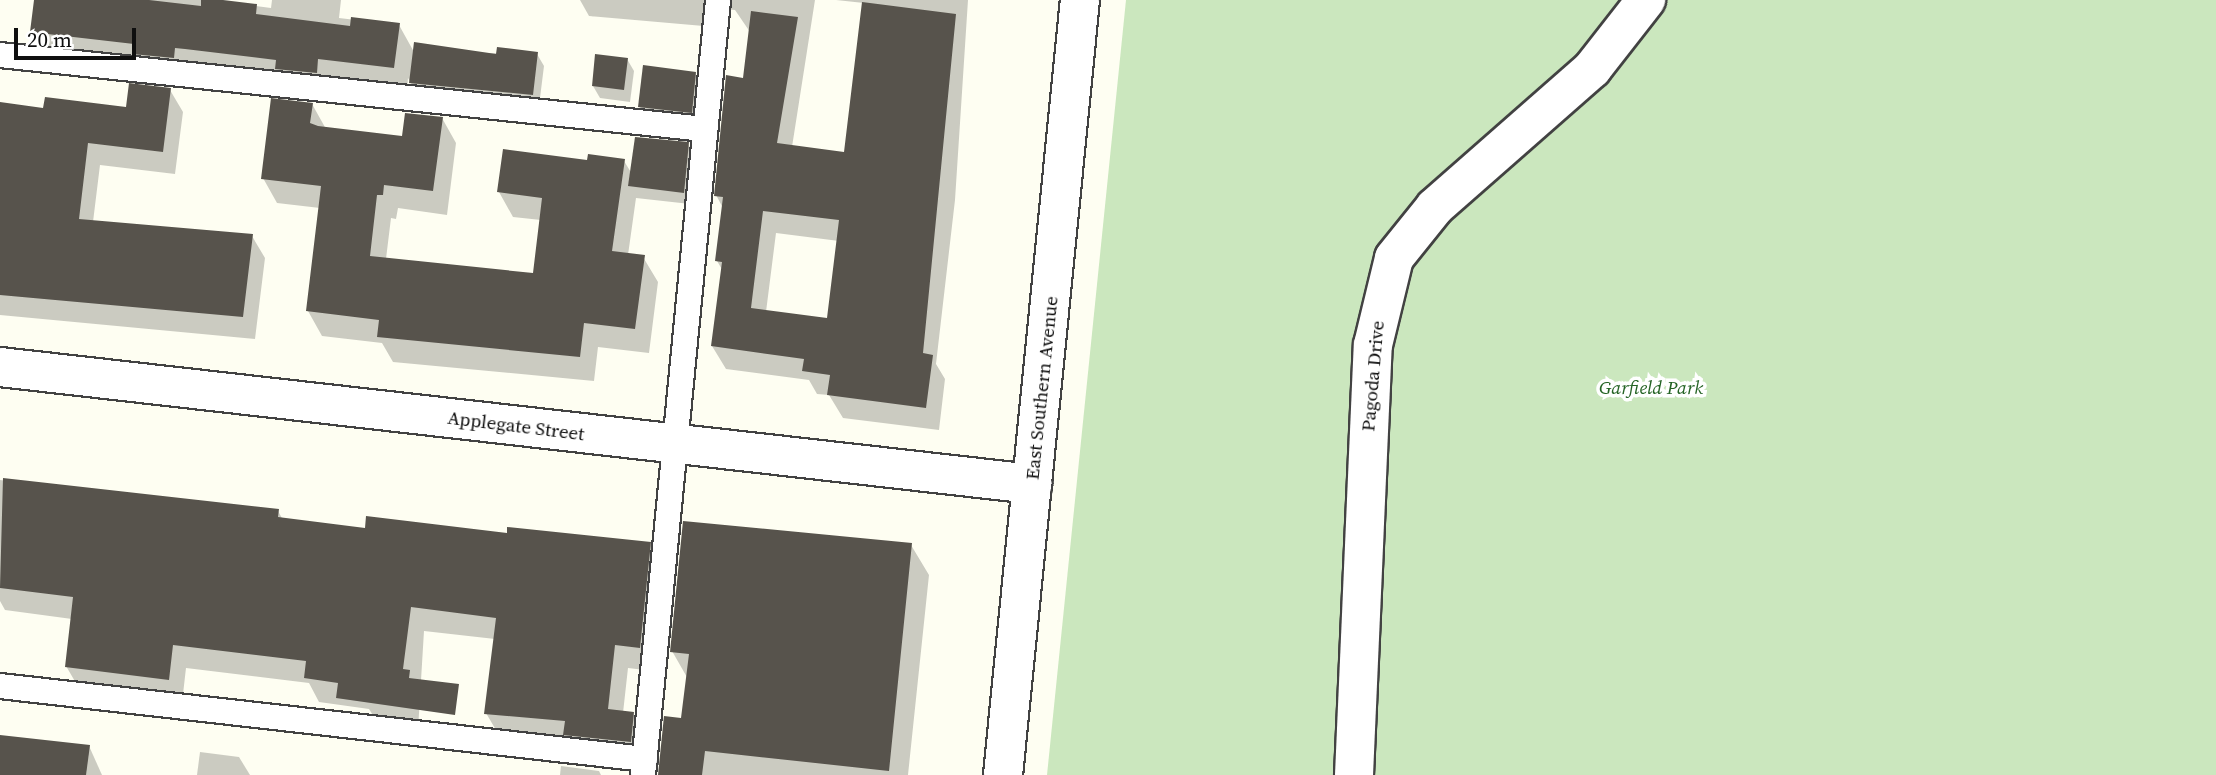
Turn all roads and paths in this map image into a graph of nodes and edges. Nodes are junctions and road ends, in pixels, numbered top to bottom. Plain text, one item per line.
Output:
1 (718, 0) edge
2 (1080, 0) edge
3 (1646, 0) edge
4 (0, 55) edge
5 (704, 129) junction
6 (0, 367) edge
7 (674, 444) junction
8 (1032, 484) junction
9 (0, 686) edge
10 (644, 767) edge
11 (1003, 775) edge
12 (1354, 775) edge

1 - 5 lane
2 - 8 street, East Southern Avenue
3 - 12 street, Pagoda Drive
4 - 5 lane
5 - 7 lane
6 - 7 street, Applegate Street
7 - 8 street, Applegate Street
7 - 10 lane
8 - 11 street, East Southern Avenue
9 - 10 lane

